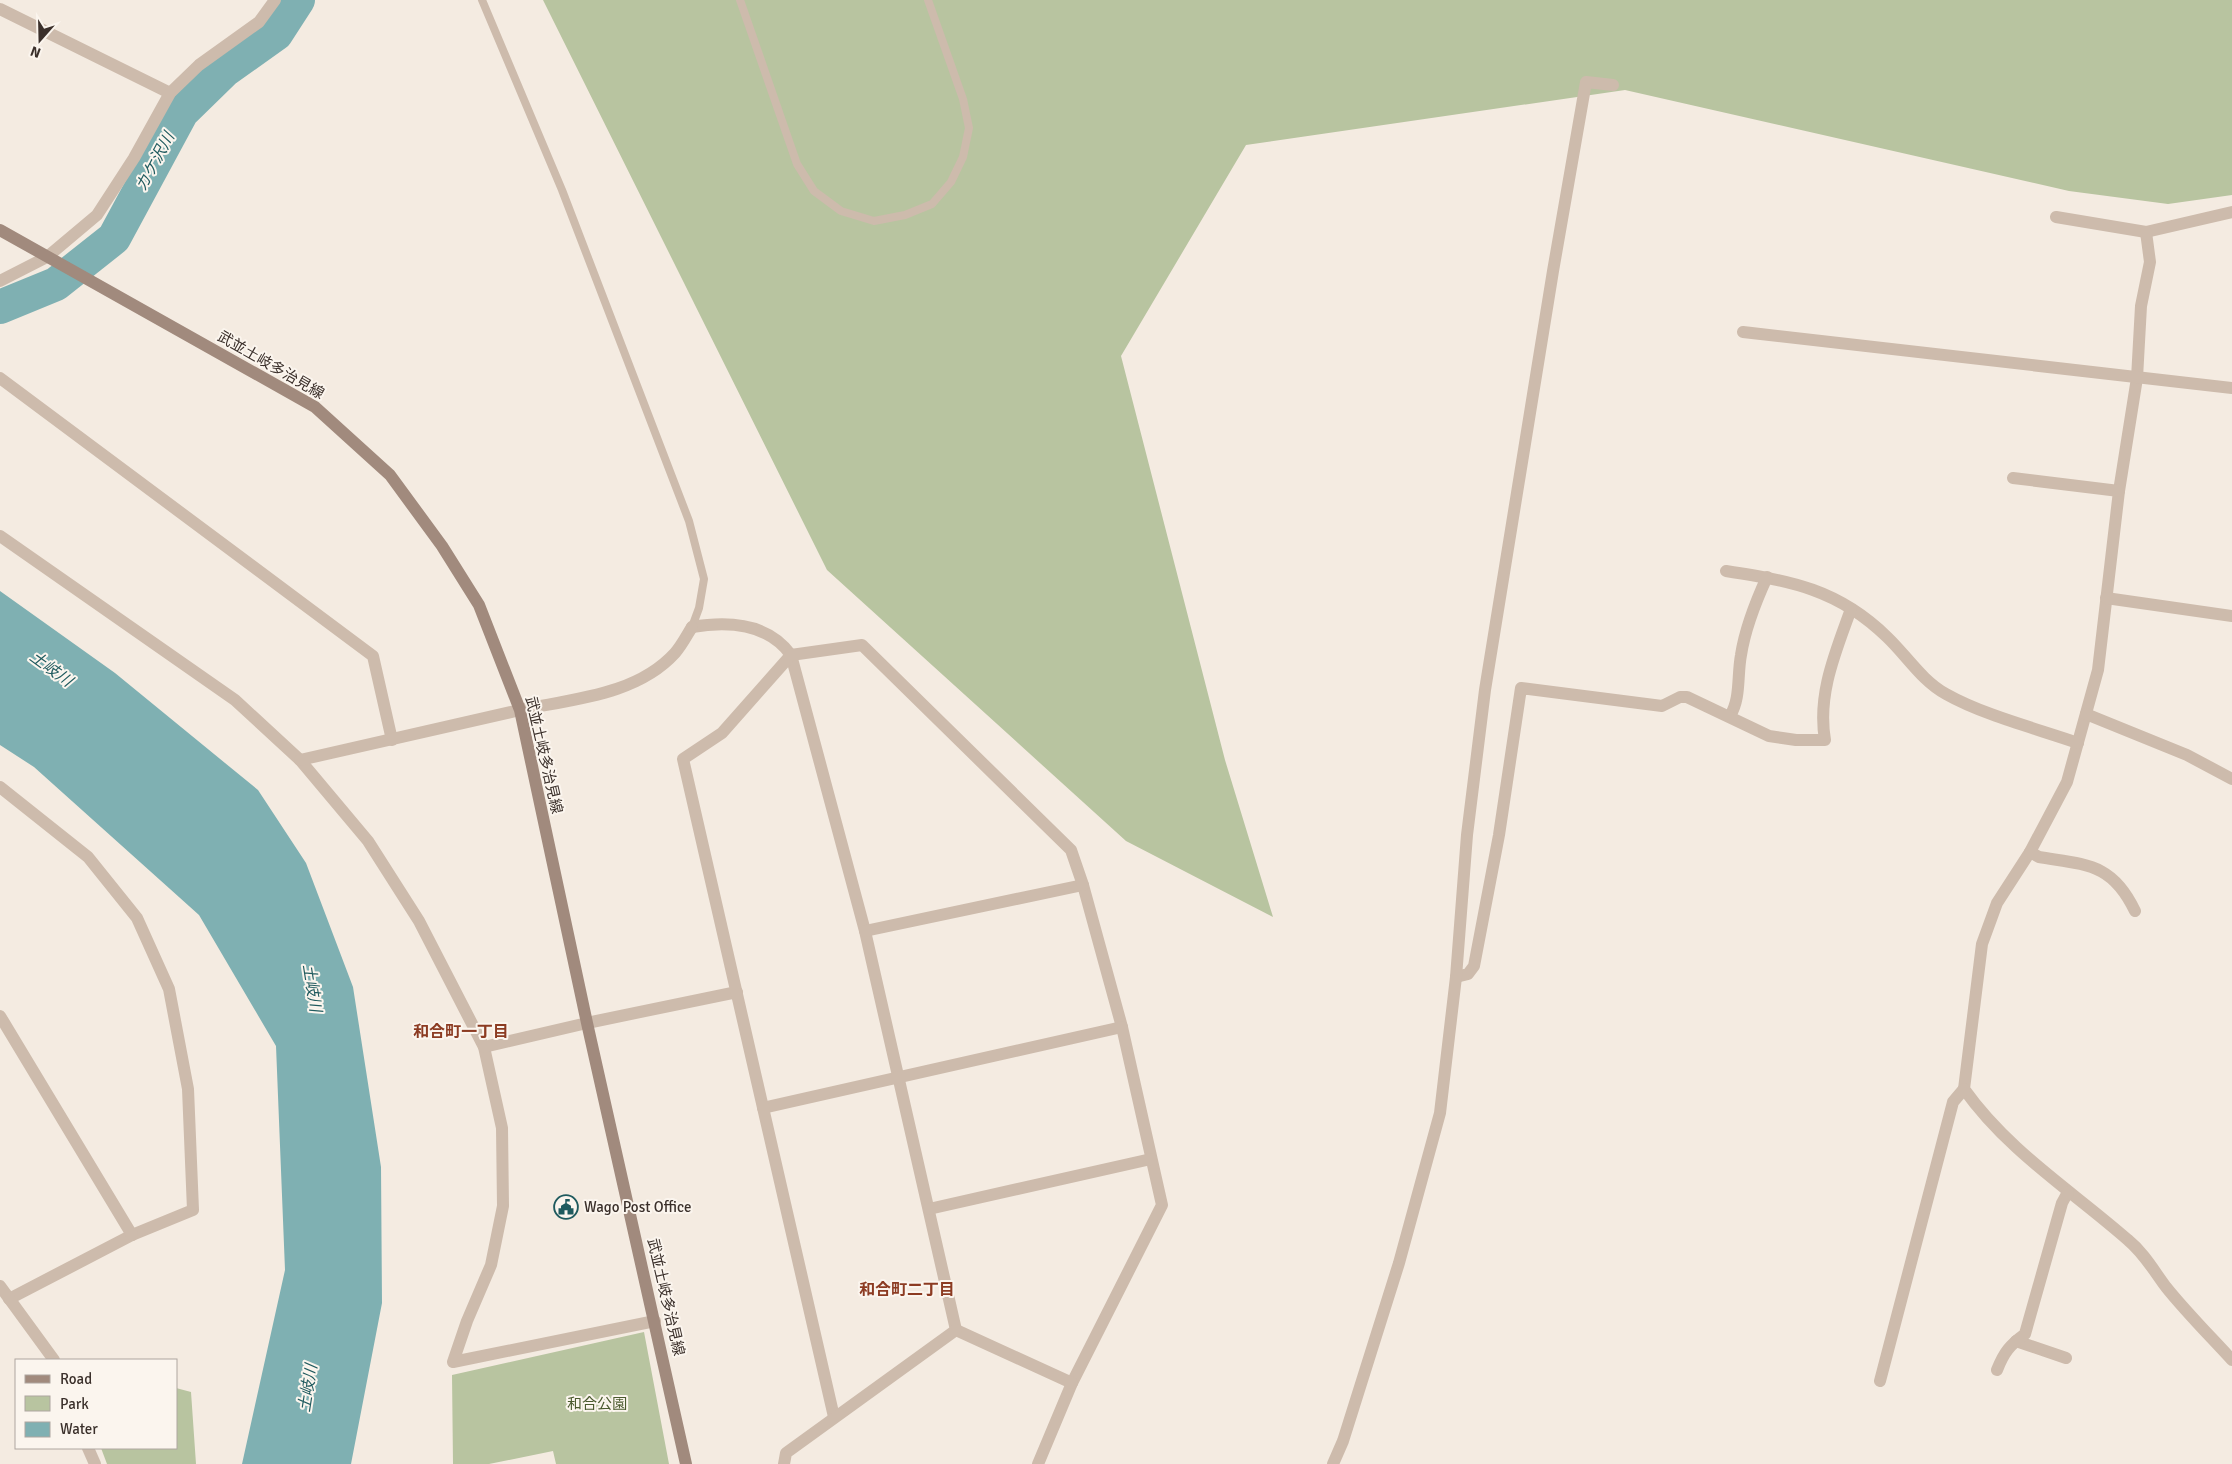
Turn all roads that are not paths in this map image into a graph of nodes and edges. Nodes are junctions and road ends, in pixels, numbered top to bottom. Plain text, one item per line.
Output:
1 (275, 0) edge
2 (482, 0) edge
3 (740, 0) edge
4 (928, 0) edge
5 (0, 9) edge
6 (1613, 85) dead end
7 (170, 93) junction
8 (2232, 212) edge
9 (2056, 217) dead end
10 (0, 230) edge
11 (2146, 232) junction
12 (47, 257) junction
13 (0, 281) edge
14 (1743, 332) dead end
15 (0, 378) edge
16 (2137, 378) junction
17 (2232, 388) edge
18 (2013, 478) dead end
19 (2119, 490) junction
20 (0, 536) edge
21 (1726, 571) dead end
22 (1767, 577) junction
23 (2106, 598) junction
24 (1851, 609) junction
25 (2232, 616) edge
26 (692, 627) junction
27 (791, 655) junction
28 (520, 710) junction
29 (2086, 714) junction
30 (1730, 716) junction
31 (392, 740) junction
32 (2078, 743) junction
33 (300, 760) junction
34 (2232, 779) edge
35 (0, 787) edge
36 (2030, 852) junction
37 (1083, 885) junction
38 (2135, 911) dead end
39 (865, 931) junction
40 (1456, 977) junction
41 (737, 992) junction
42 (0, 1016) edge
43 (587, 1023) junction
44 (1122, 1028) junction
45 (484, 1047) junction
46 (898, 1077) junction
47 (1964, 1089) junction
48 (763, 1108) junction
49 (1151, 1159) junction
50 (2068, 1192) junction
51 (929, 1209) junction
52 (132, 1235) junction
53 (0, 1286) edge
54 (9, 1299) junction
55 (655, 1320) junction
56 (956, 1330) junction
57 (2016, 1341) junction
58 (2066, 1358) dead end
59 (53, 1359) edge
60 (2232, 1360) edge
61 (1997, 1370) dead end
62 (1880, 1381) dead end
63 (1072, 1383) junction
64 (834, 1418) junction
65 (88, 1449) edge
66 (95, 1464) edge
67 (686, 1464) edge
68 (784, 1464) edge
69 (1038, 1464) edge
70 (1333, 1464) edge

1 - 7 street
2 - 26 lane
3 - 4 lane
5 - 7 street
6 - 40 street
7 - 12 street
8 - 11 street
9 - 11 street
10 - 12 main road, 武並土岐多治見線
11 - 16 street
12 - 13 street
12 - 28 main road, 武並土岐多治見線
14 - 16 street
15 - 31 street
16 - 17 street
16 - 19 street
18 - 19 street
19 - 23 street
20 - 33 street
21 - 22 street
22 - 24 street
22 - 30 street
23 - 25 street
23 - 29 street
24 - 30 street
24 - 32 street
26 - 27 street
26 - 28 street
27 - 37 street
27 - 39 street
27 - 41 street
28 - 31 street
28 - 43 main road, 武並土岐多治見線
29 - 32 street
29 - 34 street
30 - 40 street
31 - 33 street
32 - 36 street
33 - 45 street
35 - 52 street
36 - 38 street
36 - 47 street
37 - 39 street
37 - 44 street
39 - 46 street
40 - 70 street
41 - 43 street
41 - 48 street
42 - 52 street
43 - 45 street
43 - 55 main road, 武並土岐多治見線
44 - 46 street
44 - 49 street
45 - 55 street
46 - 48 street
46 - 51 street
47 - 50 street
47 - 62 street
48 - 64 street
49 - 51 street
49 - 63 street
50 - 57 street
50 - 60 street
51 - 56 street
52 - 54 street
53 - 54 street
54 - 59 street
55 - 67 main road, 武並土岐多治見線
56 - 63 street
56 - 64 street
57 - 58 street
57 - 61 street
63 - 69 street
64 - 68 street
65 - 66 street

